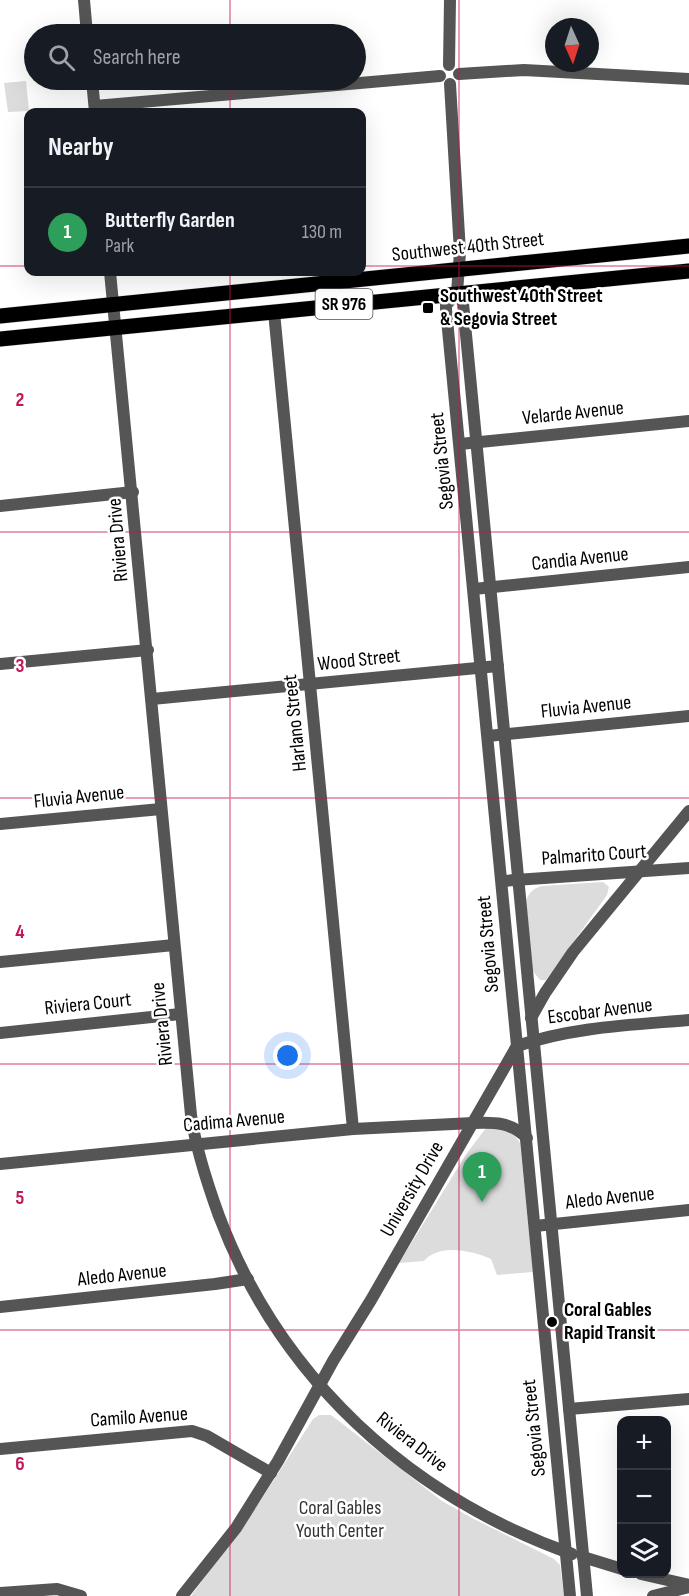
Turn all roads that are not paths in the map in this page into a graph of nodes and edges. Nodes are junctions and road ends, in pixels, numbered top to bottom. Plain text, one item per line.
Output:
1 (84, 0) edge
2 (450, 0) edge
3 (86, 24) edge
4 (449, 65) junction
5 (459, 74) junction
6 (440, 76) junction
7 (689, 79) edge
8 (366, 83) edge
9 (450, 84) junction
10 (93, 90) edge
11 (294, 90) edge
12 (95, 108) edge
13 (105, 108) edge
14 (689, 246) edge
15 (459, 269) junction
16 (689, 271) edge
17 (110, 276) edge
18 (457, 293) junction
19 (113, 304) junction
20 (274, 312) junction
21 (0, 316) edge
22 (116, 327) junction
23 (0, 339) edge
24 (689, 421) edge
25 (477, 442) junction
26 (460, 444) junction
27 (133, 492) junction
28 (0, 506) edge
29 (689, 567) edge
30 (490, 587) junction
31 (474, 589) junction
32 (147, 650) junction
33 (0, 664) edge
34 (498, 666) junction
35 (481, 667) junction
36 (311, 684) junction
37 (152, 699) junction
38 (689, 716) edge
39 (505, 734) junction
40 (488, 736) junction
41 (162, 809) junction
42 (689, 811) edge
43 (0, 824) edge
44 (689, 868) edge
45 (638, 872) junction
46 (519, 880) junction
47 (502, 881) junction
48 (174, 945) junction
49 (0, 962) edge
50 (180, 1014) junction
51 (531, 1018) junction
52 (689, 1020) edge
53 (0, 1033) edge
54 (534, 1040) junction
55 (517, 1046) junction
56 (473, 1123) junction
57 (353, 1130) junction
58 (527, 1138) junction
59 (197, 1143) junction
60 (0, 1164) edge
61 (689, 1210) edge
62 (550, 1224) junction
63 (535, 1226) junction
64 (248, 1278) junction
65 (0, 1307) edge
66 (320, 1385) junction
67 (689, 1399) edge
68 (569, 1409) junction
69 (0, 1449) edge
70 (271, 1473) junction
71 (566, 1551) junction
72 (583, 1557) junction
73 (617, 1568) edge
74 (657, 1578) edge
75 (689, 1586) edge
76 (0, 1593) edge
77 (81, 1596) edge
78 (182, 1596) edge
79 (570, 1596) edge
80 (587, 1596) edge
81 (653, 1596) edge

1 - 3 street
2 - 4 street
4 - 5 street
4 - 6 street
5 - 7 street
5 - 9 street
6 - 8 street
6 - 9 street
9 - 15 street, Segovia Street
10 - 12 street
11 - 13 street
14 - 15 main road, Southwest 40th Street / SR 976
15 - 18 street, Segovia Street
15 - 19 main road, Southwest 40th Street / SR 976
16 - 18 main road, SR 976
17 - 19 street, Riviera Drive
18 - 20 main road, SR 976
18 - 25 street, Segovia Street
18 - 26 street, Segovia Street
19 - 21 main road, Southwest 40th Street / SR 976
19 - 22 street, Riviera Drive
20 - 22 main road, SR 976
20 - 36 street, Harlano Street
22 - 23 main road, SR 976
22 - 27 street, Riviera Drive
24 - 25 street, Velarde Avenue
25 - 26 street, Velarde Avenue
25 - 30 street, Segovia Street
26 - 31 street, Segovia Street
27 - 28 street
27 - 32 street, Riviera Drive
29 - 30 street, Candia Avenue
30 - 31 street, Candia Avenue
30 - 34 street, Segovia Street
31 - 35 street, Segovia Street
32 - 33 street
32 - 37 street, Riviera Drive
34 - 35 street, Wood Street
34 - 39 street, Segovia Street
35 - 36 street, Wood Street
35 - 40 street, Segovia Street
36 - 37 street, Wood Street
36 - 57 street, Harlano Street
37 - 41 street, Riviera Drive
38 - 39 street, Fluvia Avenue
39 - 40 street, Fluvia Avenue
39 - 46 street, Segovia Street
40 - 47 street, Segovia Street
41 - 43 street, Fluvia Avenue
41 - 48 street, Riviera Drive
42 - 45 street, University Drive
44 - 45 street, Palmarito Court
45 - 46 street, Palmarito Court
45 - 51 street, University Drive
46 - 47 street, Palmarito Court
46 - 51 street, Segovia Street
47 - 55 street, Segovia Street
48 - 49 street
48 - 50 street, Riviera Drive
50 - 53 street, Riviera Court
50 - 59 street, Riviera Drive
51 - 54 street, Segovia Street
51 - 55 street, University Drive
52 - 54 street, Escobar Avenue
54 - 55 street, Escobar Avenue
54 - 62 street, Segovia Street
55 - 56 street, University Drive
55 - 58 street, Segovia Street
56 - 57 street, Cadima Avenue
56 - 58 street, Cadima Avenue
56 - 66 street, University Drive
57 - 59 street, Cadima Avenue
58 - 63 street, Segovia Street
59 - 60 street, Cadima Avenue
59 - 64 street, Riviera Drive
61 - 62 street, Aledo Avenue
62 - 63 street, Aledo Avenue
62 - 68 street, Segovia Street
63 - 71 street, Segovia Street
64 - 65 street, Aledo Avenue
64 - 66 street, Riviera Drive
66 - 70 street, University Drive
66 - 71 street, Riviera Drive
67 - 68 street
68 - 72 street, Segovia Street
69 - 70 street, Camilo Avenue
70 - 78 street, University Drive
71 - 72 street, Riviera Drive
71 - 79 street, Segovia Street
72 - 73 street, Riviera Drive
72 - 80 street, Segovia Street
74 - 75 street
75 - 81 street
76 - 77 street

